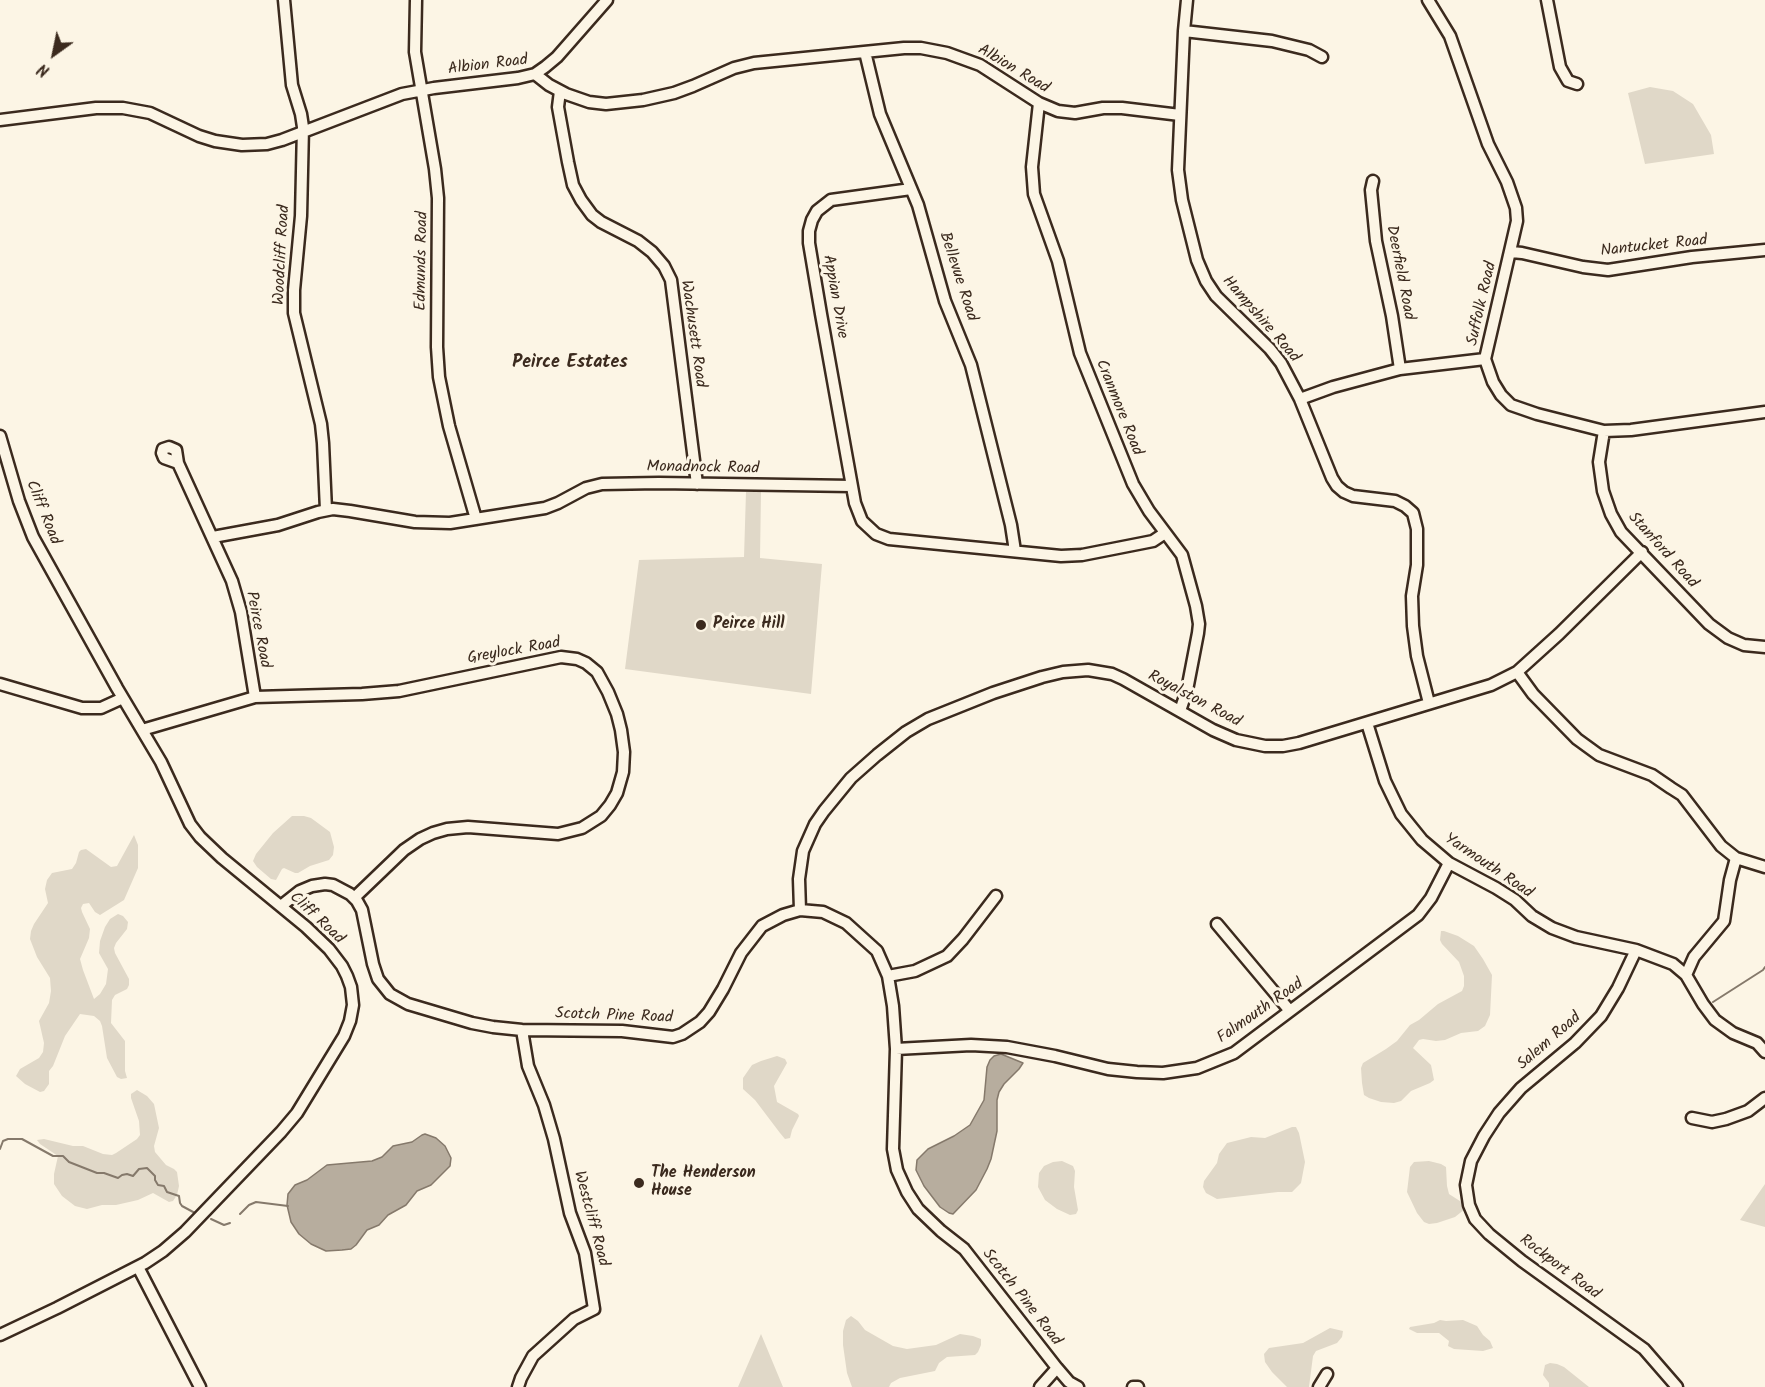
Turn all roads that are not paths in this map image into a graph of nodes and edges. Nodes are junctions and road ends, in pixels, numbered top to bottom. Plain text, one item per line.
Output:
1 (284, 0) edge
2 (416, 0) edge
3 (607, 0) edge
4 (1187, 0) edge
5 (1428, 0) edge
6 (1547, 0) edge
7 (1184, 31) junction
8 (865, 52) junction
9 (1322, 57) dead end
10 (535, 74) junction
11 (1576, 84) dead end
12 (421, 90) junction
13 (560, 91) junction
14 (1039, 103) junction
15 (1180, 115) junction
16 (0, 120) edge
17 (302, 132) junction
18 (1373, 181) dead end
19 (911, 189) junction
20 (1765, 250) edge
21 (1511, 252) junction
22 (1485, 359) junction
23 (1400, 369) junction
24 (1300, 399) junction
25 (1765, 412) edge
26 (1605, 431) junction
27 (0, 436) edge
28 (178, 463) dead end
29 (697, 484) junction
30 (852, 486) junction
31 (326, 510) junction
32 (476, 519) junction
33 (1166, 533) junction
34 (213, 537) junction
35 (1015, 551) junction
36 (1642, 552) junction
37 (1765, 647) edge
38 (1517, 672) junction
39 (0, 684) edge
40 (255, 697) junction
41 (123, 698) junction
42 (1429, 703) junction
43 (1180, 711) junction
44 (1367, 723) junction
45 (142, 730) junction
46 (1736, 858) junction
47 (1449, 863) junction
48 (1765, 867) edge
49 (996, 896) dead end
50 (354, 898) junction
51 (281, 906) junction
52 (800, 910) junction
53 (1217, 924) dead end
54 (1636, 951) junction
55 (1686, 975) junction
56 (888, 976) junction
57 (1290, 1011) junction
58 (522, 1030) junction
59 (896, 1049) junction
60 (1765, 1052) edge
61 (1765, 1098) edge
62 (1692, 1118) dead end
63 (1476, 1151) joint
64 (138, 1267) junction
65 (0, 1335) edge
66 (1057, 1368) junction
67 (1327, 1374) dead end
68 (200, 1387) edge
69 (518, 1387) edge
70 (1040, 1387) edge
71 (1078, 1387) edge
72 (1133, 1387) edge
73 (1138, 1387) edge
74 (1318, 1387) edge
75 (1677, 1387) edge

1 - 17 street, Woodcliff Road
2 - 12 street, Edmunds Road
3 - 10 street
4 - 7 street, Hampshire Road
5 - 21 street, Suffolk Road
6 - 11 street
7 - 9 street
7 - 15 street, Hampshire Road
8 - 13 street, Albion Road
8 - 14 street, Albion Road
8 - 19 street, Bellevue Road
10 - 12 street, Albion Road
10 - 13 street, Albion Road
12 - 17 street, Albion Road
12 - 32 street, Edmunds Road
13 - 29 street, Wachusett Road
14 - 15 street, Albion Road
14 - 33 street, Cranmore Road
15 - 24 street, Hampshire Road
16 - 17 street, Albion Road
17 - 31 street, Woodcliff Road
18 - 23 street, Deerfield Road
19 - 30 street, Appian Drive
19 - 35 street, Bellevue Road
20 - 21 street, Nantucket Road
21 - 22 street, Suffolk Road
22 - 23 street
22 - 26 street, Suffolk Road
23 - 24 street
24 - 42 street, Hampshire Road
25 - 26 street, Suffolk Road
26 - 36 street, Stanford Road
27 - 41 street, Cliff Road
28 - 34 street, Peirce Road
29 - 30 street, Monadnock Road
29 - 32 street, Monadnock Road
30 - 35 street
31 - 32 street, Monadnock Road
31 - 34 street, Monadnock Road
33 - 35 street
33 - 43 street, Cranmore Road
34 - 40 street, Peirce Road
36 - 37 street, Stanford Road
36 - 38 street, Royalston Road
38 - 42 street, Royalston Road
38 - 46 street
39 - 41 street
40 - 45 street
40 - 50 street, Greylock Road
41 - 45 street, Cliff Road
42 - 44 street, Royalston Road
43 - 44 street, Royalston Road
43 - 52 street, Royalston Road
44 - 47 street, Yarmouth Road
45 - 51 street, Cliff Road
46 - 48 street
46 - 55 street
47 - 54 street, Yarmouth Road
47 - 57 street, Falmouth Road
49 - 56 street
50 - 51 street
50 - 58 street, Scotch Pine Road
51 - 64 street, Cliff Road
52 - 56 street, Scotch Pine Road
52 - 58 street, Scotch Pine Road
53 - 57 street
54 - 55 street, Yarmouth Road
54 - 63 street, Salem Road
55 - 60 street, Yarmouth Road
56 - 59 street, Scotch Pine Road
57 - 59 street, Falmouth Road
58 - 69 street, Westcliff Road
59 - 66 street, Scotch Pine Road
61 - 62 street
63 - 75 street, Rockport Road
64 - 65 street, Cliff Road
64 - 68 street
66 - 70 street
66 - 71 street, Scotch Pine Road
67 - 74 street
72 - 73 street

